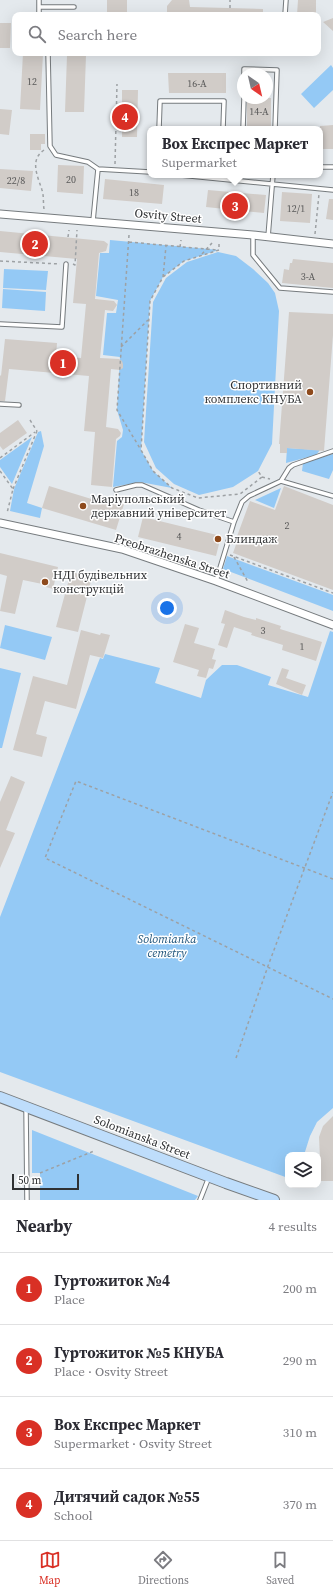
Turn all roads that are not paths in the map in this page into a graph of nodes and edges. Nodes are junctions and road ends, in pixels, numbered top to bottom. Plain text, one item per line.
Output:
1 (39, 0) edge
2 (286, 0) edge
3 (39, 7) junction
4 (74, 8) dead end
5 (38, 12) edge
6 (286, 12) edge
7 (48, 56) edge
8 (273, 70) edge
9 (244, 104) edge
10 (159, 126) edge
11 (223, 126) edge
12 (243, 126) edge
13 (276, 126) edge
14 (98, 169) junction
15 (147, 172) edge
16 (206, 178) edge
17 (273, 178) edge
18 (232, 181) joint
19 (273, 186) junction
20 (333, 190) edge
21 (0, 214) edge
22 (93, 221) junction
23 (253, 235) junction
24 (268, 236) junction
25 (333, 244) edge
26 (66, 264) road end
27 (333, 292) edge
28 (0, 324) edge
29 (0, 404) edge
30 (19, 405) dead end
31 (333, 451) edge
32 (281, 481) junction
33 (116, 490) dead end
34 (333, 496) edge
35 (234, 522) junction
36 (0, 523) edge
37 (216, 581) junction
38 (333, 625) edge
39 (0, 1097) edge
40 (26, 1107) junction
41 (210, 1176) junction
42 (27, 1200) edge
43 (200, 1200) edge
44 (274, 1200) edge

1 - 3 lane
2 - 6 lane
3 - 4 lane
3 - 5 lane
7 - 14 lane
8 - 13 lane
9 - 12 lane
10 - 11 lane
14 - 15 lane
14 - 22 lane
16 - 18 lane
17 - 19 lane
18 - 19 lane
19 - 20 lane
19 - 24 lane
21 - 22 street, Osvity Street
22 - 23 street, Osvity Street
23 - 24 street, Osvity Street
23 - 27 lane
24 - 25 street, Osvity Street
26 - 28 lane
29 - 30 lane
31 - 32 lane
32 - 34 lane
32 - 35 lane
33 - 35 lane
35 - 37 lane
36 - 37 street, Preobrazhenska Street
37 - 38 street, Preobrazhenska Street
39 - 40 main road, Solomianska Street
40 - 41 main road, Solomianska Street
40 - 42 lane
41 - 43 lane
41 - 44 main road, Solomianska Street

